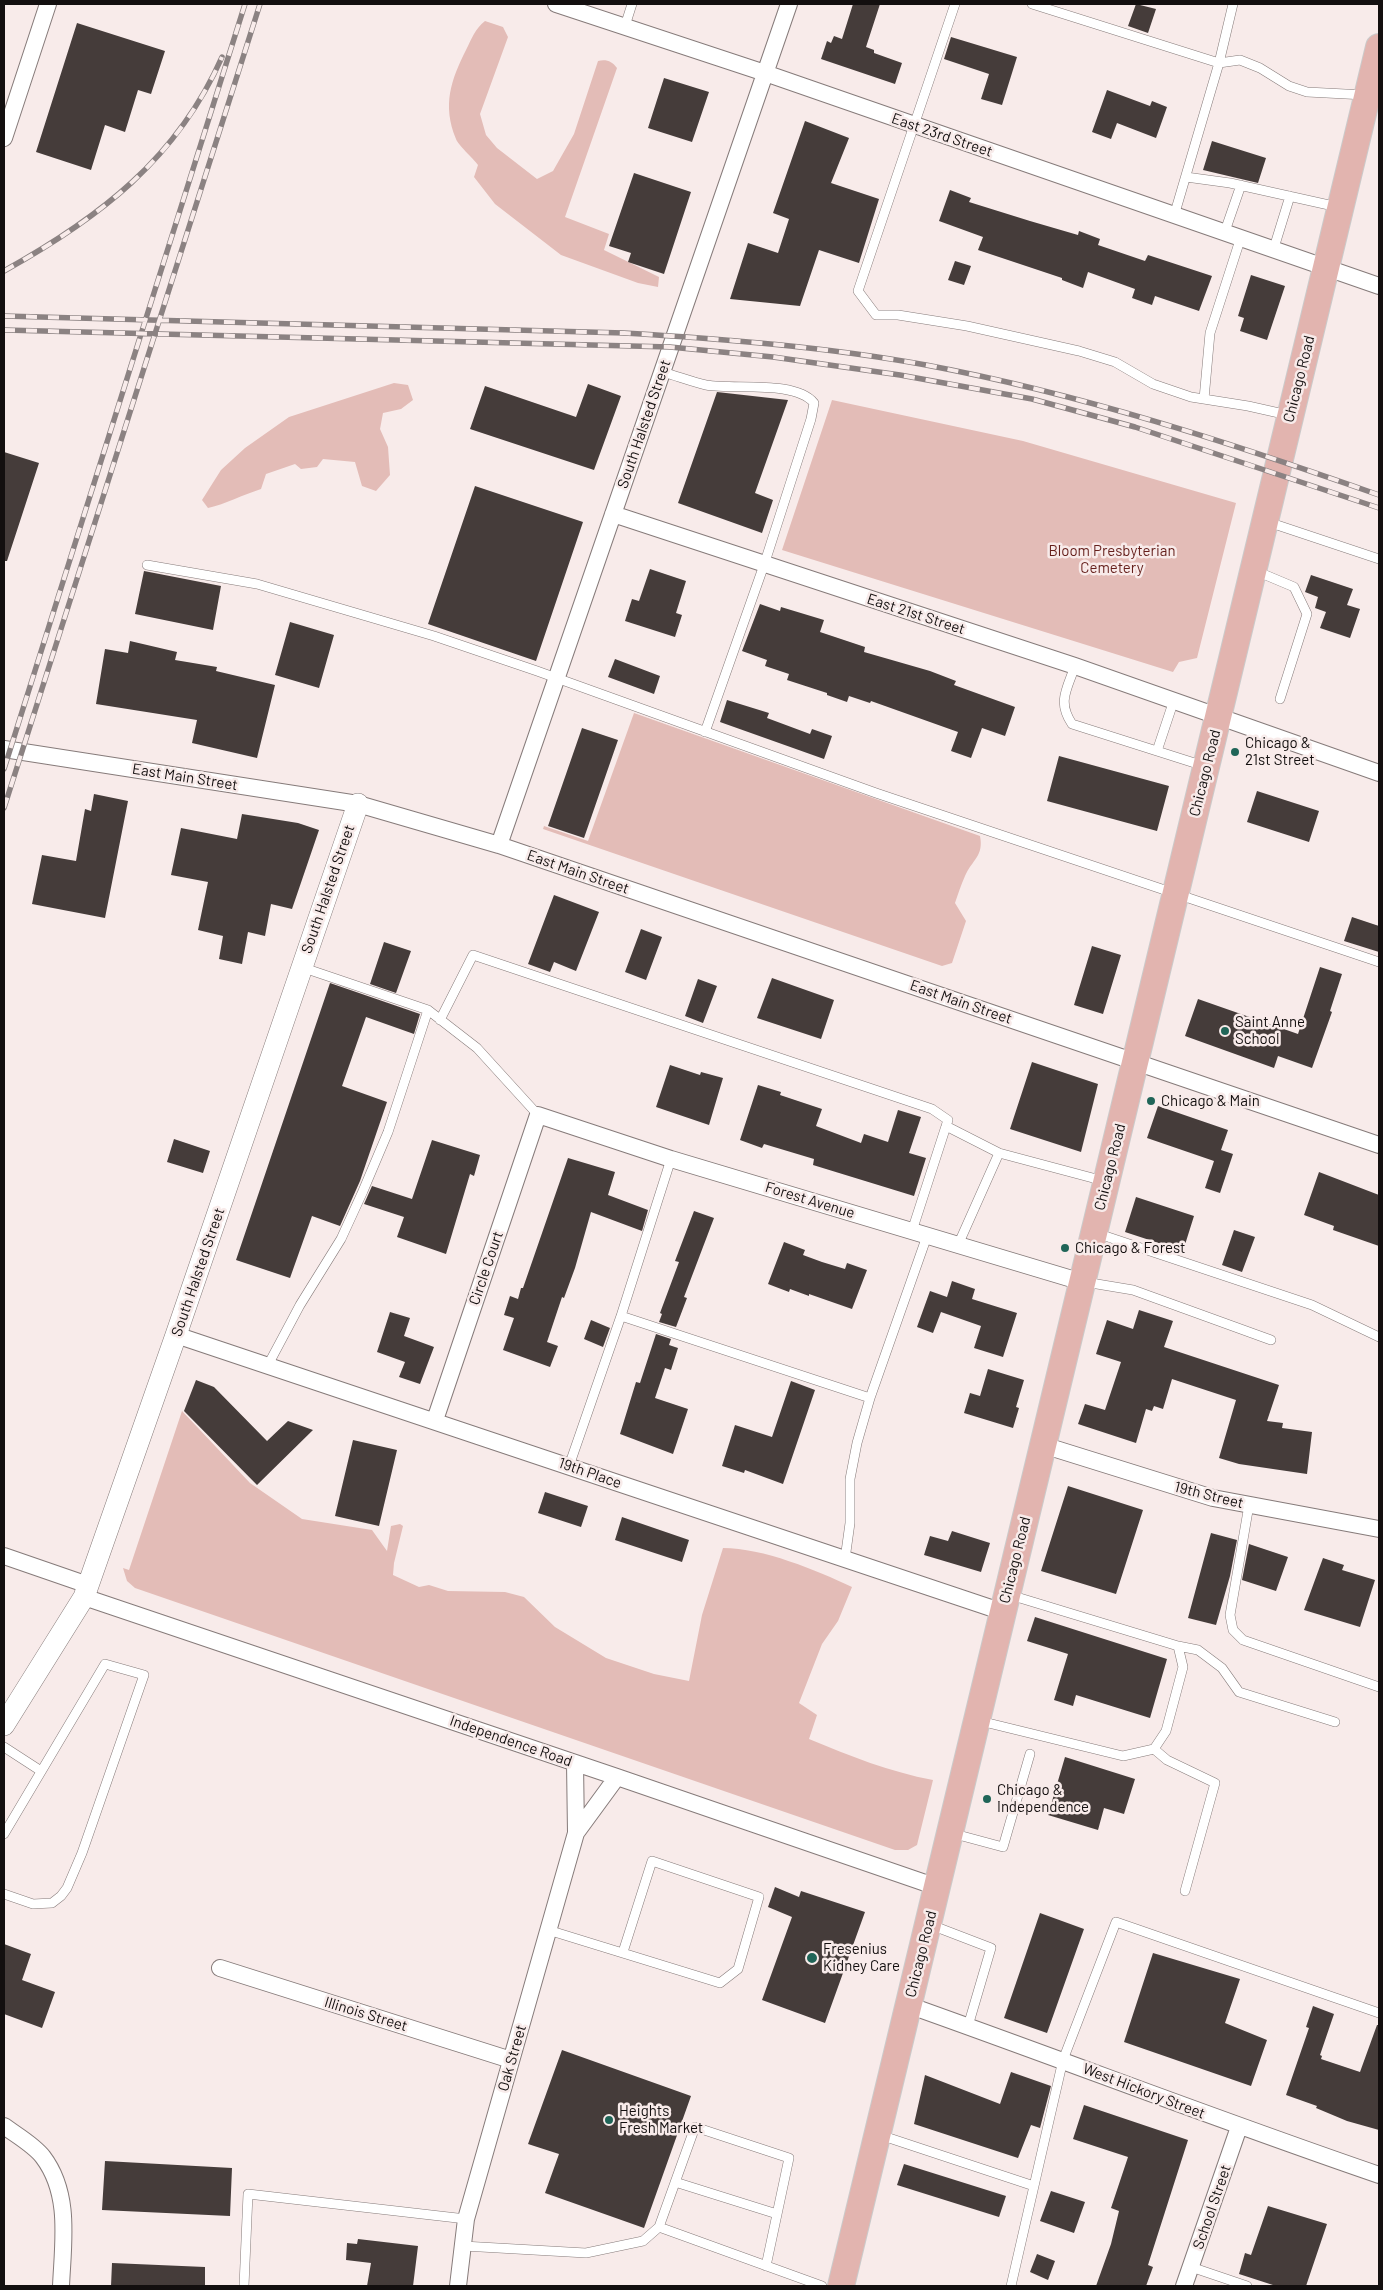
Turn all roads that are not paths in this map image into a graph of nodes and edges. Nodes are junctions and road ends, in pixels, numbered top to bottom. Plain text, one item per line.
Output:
1 (48, 4) edge
2 (556, 4) edge
3 (632, 4) edge
4 (789, 4) edge
5 (955, 4) edge
6 (1032, 4) edge
7 (1233, 4) edge
8 (625, 26) junction
9 (1379, 47) edge
10 (1220, 63) junction
11 (765, 73) junction
12 (1374, 97) edge
13 (914, 125) junction
14 (4, 138) edge
15 (1186, 178) junction
16 (1240, 185) junction
17 (1290, 196) junction
18 (1341, 208) junction
19 (1174, 216) junction
20 (1224, 234) junction
21 (1240, 240) junction
22 (1273, 251) junction
23 (1326, 269) junction
24 (1379, 286) edge
25 (662, 372) junction
26 (1204, 399) junction
27 (1291, 416) junction
28 (613, 514) junction
29 (1265, 521) junction
30 (1379, 559) edge
31 (147, 565) dead end
32 (764, 565) junction
33 (1254, 570) junction
34 (1075, 666) junction
35 (556, 679) junction
36 (1280, 699) dead end
37 (1174, 700) junction
38 (1218, 716) junction
39 (705, 732) junction
40 (4, 749) edge
41 (1157, 751) junction
42 (1206, 767) junction
43 (1379, 773) edge
44 (358, 804) junction
45 (499, 845) junction
46 (1176, 892) junction
47 (1379, 962) edge
48 (301, 967) junction
49 (428, 1010) junction
50 (440, 1020) junction
51 (1135, 1062) junction
52 (538, 1115) junction
53 (946, 1126) junction
54 (1379, 1145) edge
55 (999, 1153) junction
56 (671, 1159) junction
57 (1106, 1182) junction
58 (1094, 1232) junction
59 (920, 1234) junction
60 (958, 1245) junction
61 (1082, 1282) junction
62 (620, 1316) junction
63 (176, 1335) junction
64 (1379, 1337) edge
65 (1271, 1340) dead end
66 (268, 1365) junction
67 (870, 1398) junction
68 (434, 1420) junction
69 (1043, 1446) junction
70 (569, 1466) junction
71 (1249, 1505) junction
72 (1379, 1529) edge
73 (4, 1556) edge
74 (845, 1558) junction
75 (86, 1591) junction
76 (1005, 1603) junction
77 (1178, 1646) junction
78 (1379, 1687) edge
79 (977, 1720) junction
80 (1335, 1722) dead end
81 (4, 1725) edge
82 (4, 1747) edge
83 (1154, 1749) junction
84 (1030, 1754) dead end
85 (575, 1763) junction
86 (41, 1771) junction
87 (617, 1777) junction
88 (950, 1832) junction
89 (576, 1833) junction
90 (4, 1834) edge
91 (937, 1887) junction
92 (1185, 1892) dead end
93 (4, 1894) edge
94 (928, 1924) junction
95 (548, 1930) junction
96 (623, 1952) junction
97 (220, 1968) dead end
98 (908, 2005) junction
99 (1379, 2013) edge
100 (968, 2026) junction
101 (512, 2060) junction
102 (1063, 2060) junction
103 (4, 2126) edge
104 (1239, 2127) junction
105 (878, 2134) junction
106 (1379, 2175) edge
107 (675, 2182) junction
108 (1034, 2186) junction
109 (777, 2214) junction
110 (466, 2219) junction
111 (659, 2227) junction
112 (463, 2246) junction
113 (766, 2266) junction
114 (1191, 2267) junction
115 (61, 2286) edge
116 (244, 2286) edge
117 (458, 2286) edge
118 (822, 2286) edge
119 (841, 2286) edge
120 (1010, 2286) edge
121 (1184, 2286) edge
122 (1247, 2286) edge

1 - 14 street
2 - 8 street, East 23rd Street
3 - 8 lane
4 - 11 street, South Halsted Street
5 - 13 lane
6 - 10 lane
7 - 10 lane
8 - 11 street, East 23rd Street
9 - 12 main road, Chicago Road
10 - 12 lane
10 - 15 lane
11 - 13 street, East 23rd Street
11 - 25 street, South Halsted Street
12 - 18 main road, Chicago Road
13 - 19 street, East 23rd Street
13 - 26 lane
15 - 16 lane
15 - 19 lane
16 - 17 lane
16 - 20 lane
17 - 18 lane
17 - 22 lane
18 - 23 main road, Chicago Road
19 - 20 street, East 23rd Street
20 - 21 street, East 23rd Street
21 - 22 street, East 23rd Street
21 - 26 lane
22 - 23 street, East 23rd Street
23 - 24 street, East 23rd Street
23 - 27 main road, Chicago Road
25 - 28 street, South Halsted Street
25 - 32 lane
26 - 27 lane
27 - 29 main road, Chicago Road
28 - 32 street, East 21st Street
28 - 35 street, South Halsted Street
29 - 30 lane
29 - 33 main road, Chicago Road
31 - 35 lane
32 - 34 street, East 21st Street
32 - 39 lane
33 - 36 lane
33 - 38 main road, Chicago Road
34 - 37 street, East 21st Street
34 - 41 lane
35 - 39 lane
35 - 45 street, South Halsted Street
37 - 38 street, East 21st Street
37 - 41 lane
38 - 42 main road, Chicago Road
38 - 43 street, East 21st Street
39 - 46 lane
40 - 44 street, East Main Street
41 - 42 lane
42 - 46 main road, Chicago Road
44 - 45 street, East Main Street
44 - 48 street, South Halsted Street
45 - 51 street, East Main Street
46 - 47 lane
46 - 51 main road, Chicago Road
48 - 49 lane
48 - 63 street, South Halsted Street
49 - 50 lane
49 - 66 lane
50 - 52 lane
50 - 53 lane
51 - 54 street, East Main Street
51 - 57 main road, Chicago Road
52 - 56 street, Forest Avenue
52 - 68 street, Circle Court
53 - 55 lane
53 - 59 lane
55 - 57 lane
55 - 60 lane
56 - 59 street, Forest Avenue
56 - 62 lane
57 - 58 main road, Chicago Road
58 - 61 main road, Chicago Road
58 - 64 lane
59 - 60 street, Forest Avenue
59 - 67 lane
60 - 61 street, Forest Avenue
61 - 65 lane
61 - 69 main road, Chicago Road
62 - 67 lane
62 - 70 lane
63 - 66 street, 19th Place
63 - 75 street, South Halsted Street
66 - 68 street, 19th Place
67 - 74 lane
68 - 70 street, 19th Place
69 - 71 street, 19th Street
69 - 76 main road, Chicago Road
70 - 74 street, 19th Place
71 - 72 street, 19th Street
71 - 78 lane
73 - 75 street, Independence Road
74 - 76 street, 19th Place
75 - 81 street, South Halsted Street
75 - 85 street, Independence Road
76 - 77 lane
76 - 79 main road, Chicago Road
77 - 80 lane
77 - 83 lane
79 - 83 lane
79 - 88 main road, Chicago Road
82 - 86 lane
83 - 92 lane
84 - 88 lane
85 - 87 street, Independence Road
85 - 89 street, Oak Street
86 - 90 lane
86 - 93 lane
87 - 89 street, Oak Street
87 - 91 street, Independence Road
88 - 91 main road, Chicago Road
89 - 95 street, Oak Street
91 - 94 main road, Chicago Road
94 - 98 main road, Chicago Road
94 - 100 lane
95 - 96 lane
95 - 101 street, Oak Street
96 - 96 lane
97 - 101 street, Illinois Street
98 - 100 street, West Hickory Street
98 - 105 main road, Chicago Road
99 - 102 lane
100 - 102 street, West Hickory Street
101 - 110 street, Oak Street
102 - 104 street, West Hickory Street
102 - 108 lane
103 - 115 street
104 - 106 street, West Hickory Street
104 - 114 street, School Street
105 - 108 lane
105 - 119 main road, Chicago Road
107 - 109 lane
107 - 109 lane
107 - 111 lane
108 - 120 lane
109 - 113 lane
110 - 112 street, Oak Street
110 - 116 lane
111 - 112 lane
111 - 113 lane
112 - 117 street, Oak Street
113 - 118 lane
114 - 121 street, School Street
114 - 122 lane

